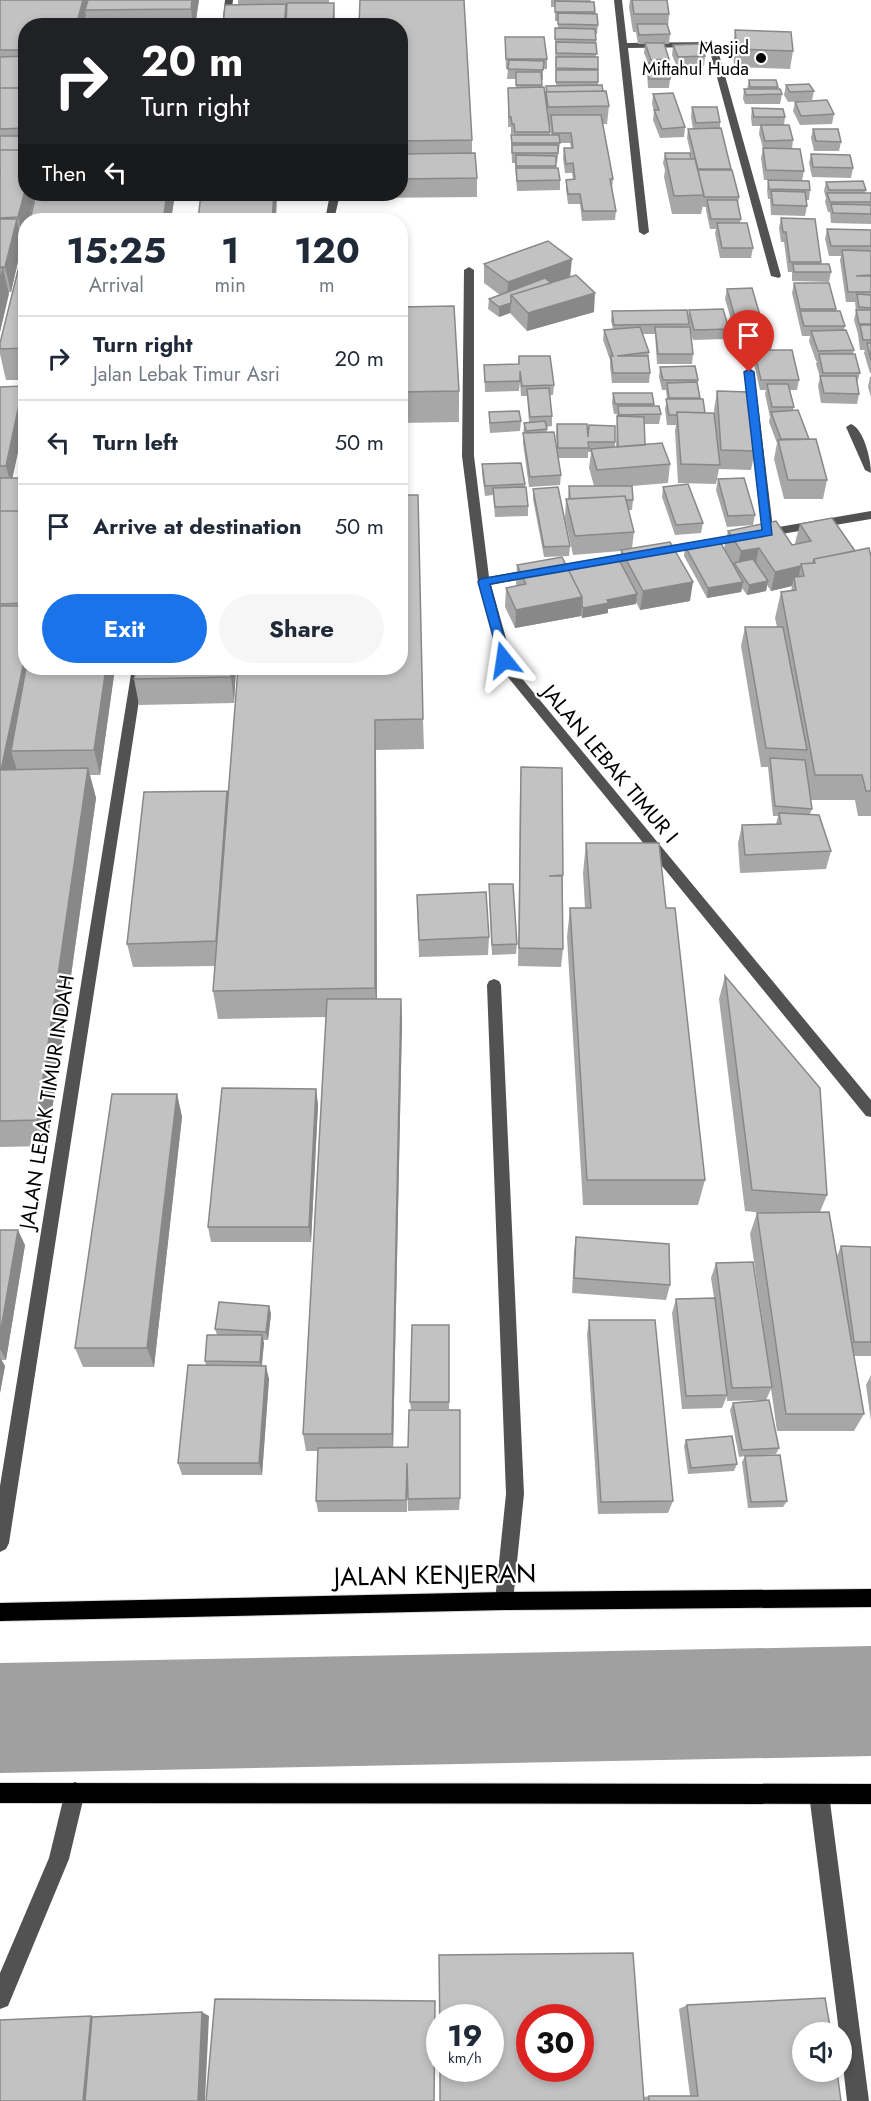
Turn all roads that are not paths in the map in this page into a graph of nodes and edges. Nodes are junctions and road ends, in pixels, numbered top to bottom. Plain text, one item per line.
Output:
1 (229, 0) edge
2 (618, 0) edge
3 (227, 18) edge
4 (624, 46) junction
5 (644, 232) dead end
6 (469, 270) dead end
7 (776, 276) dead end
8 (749, 372) dead end
9 (851, 427) dead end
10 (871, 470) edge
11 (871, 515) edge
12 (768, 532) junction
13 (586, 564) edge
14 (552, 570) edge
15 (484, 582) junction
16 (137, 675) edge
17 (494, 985) dead end
18 (871, 1111) edge
19 (0, 1543) edge
20 (871, 1598) edge
21 (504, 1601) junction
22 (0, 1612) edge
23 (75, 1792) junction
24 (0, 1793) edge
25 (819, 1794) junction
26 (871, 1794) edge
27 (0, 1998) edge
28 (858, 2101) edge

1 - 3 street
2 - 4 street
4 - 5 street
4 - 7 street
6 - 15 street, JALAN LEBAK TIMUR I
8 - 12 street
9 - 10 street
11 - 12 street
12 - 13 street
14 - 15 street
15 - 18 street, JALAN LEBAK TIMUR I
16 - 19 street, JALAN LEBAK TIMUR INDAH
17 - 21 street
20 - 21 main road, JALAN KENJERAN
21 - 22 main road, JALAN KENJERAN
23 - 24 main road
23 - 25 main road
23 - 27 street
25 - 26 main road
25 - 28 street

